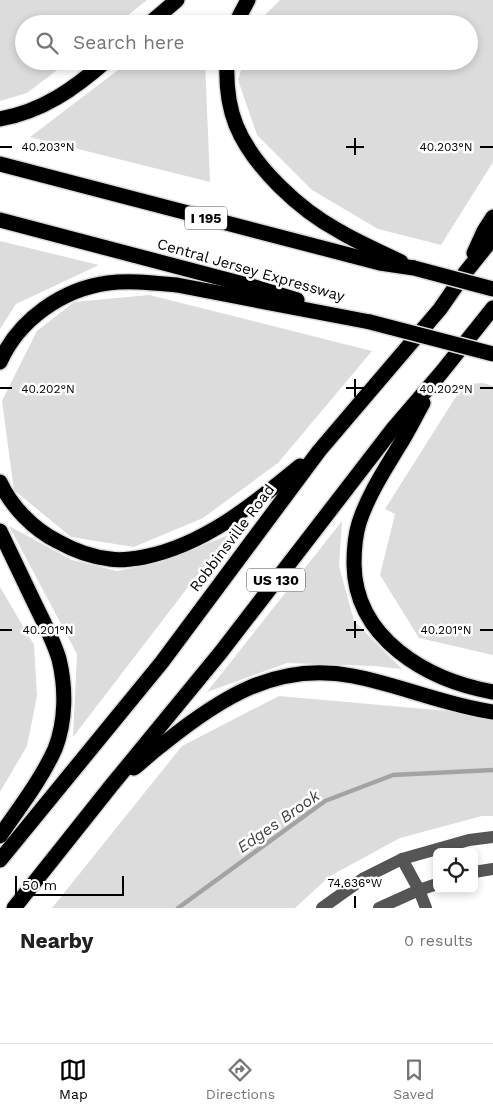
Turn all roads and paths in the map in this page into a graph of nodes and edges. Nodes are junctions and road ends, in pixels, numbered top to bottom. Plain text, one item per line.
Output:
1 (177, 0) edge
2 (248, 0) edge
3 (160, 15) edge
4 (240, 15) edge
5 (96, 70) edge
6 (227, 70) edge
7 (0, 119) edge
8 (0, 164) edge
9 (493, 217) edge
10 (0, 220) edge
11 (493, 238) edge
12 (414, 268) junction
13 (465, 273) junction
14 (493, 289) edge
15 (493, 308) edge
16 (370, 322) junction
17 (493, 354) edge
18 (0, 362) edge
19 (441, 373) junction
20 (319, 451) junction
21 (0, 482) edge
22 (0, 531) edge
23 (493, 692) edge
24 (493, 712) edge
25 (111, 786) junction
26 (0, 836) edge
27 (493, 837) edge
28 (402, 859) junction
29 (0, 860) edge
30 (493, 869) edge
31 (478, 871) edge
32 (433, 885) edge
33 (420, 890) junction
34 (14, 908) edge
35 (322, 908) edge
36 (379, 908) edge
37 (426, 908) edge

1 - 3 highway
2 - 4 highway
5 - 7 highway
6 - 12 highway
8 - 12 highway, I 195
9 - 13 highway
10 - 16 highway, Central Jersey Expressway
11 - 13 highway, Robbinsville Road / US 130
12 - 14 highway, I 195, bridge
13 - 20 highway, Robbinsville Road / US 130
15 - 19 highway, US 130
16 - 17 highway, Central Jersey Expressway, bridge
16 - 18 highway
19 - 23 highway
19 - 25 highway, US 130
20 - 21 highway
20 - 29 highway, Robbinsville Road / US 130
22 - 26 highway
24 - 25 highway
25 - 34 highway, US 130
27 - 28 street
28 - 33 street
28 - 35 street
30 - 31 street
32 - 33 street
33 - 36 street
33 - 37 street

